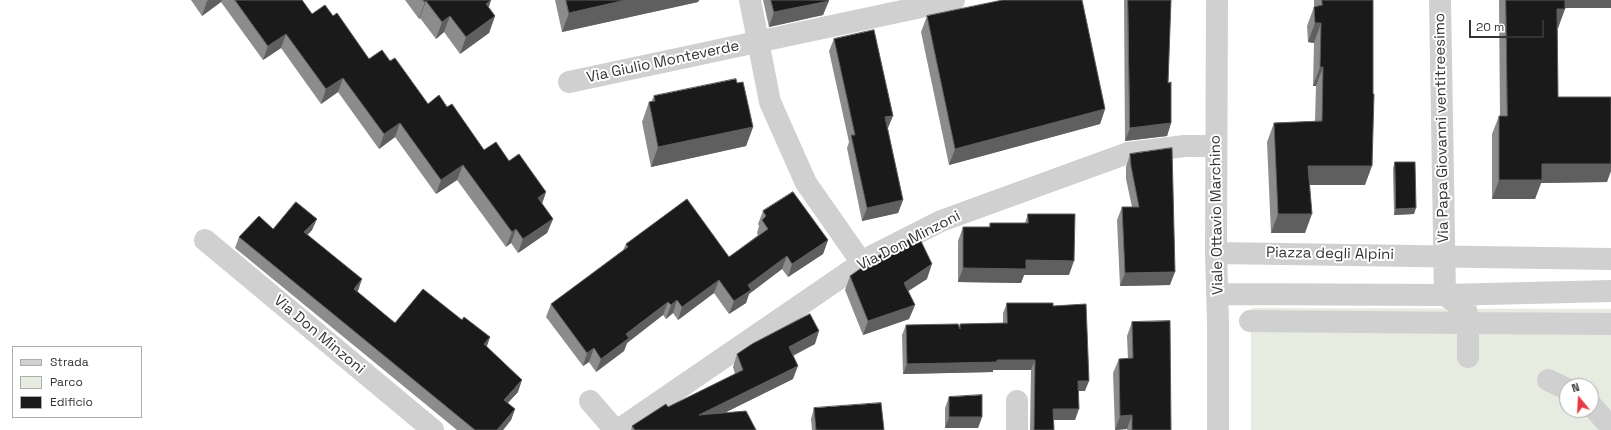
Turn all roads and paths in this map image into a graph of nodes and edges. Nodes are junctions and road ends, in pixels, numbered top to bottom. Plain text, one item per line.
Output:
1 (750, 0) edge
2 (954, 0) edge
3 (1216, 0) edge
4 (1440, 0) edge
5 (758, 41) junction
6 (569, 82) dead end
7 (1216, 146) junction
8 (204, 240) dead end
9 (1216, 253) junction
10 (1444, 256) junction
11 (867, 259) junction
12 (1611, 259) edge
13 (1611, 292) edge
14 (1217, 294) junction
15 (1445, 295) junction
16 (1250, 322) dead end
17 (1468, 323) junction
18 (1611, 324) edge
19 (1468, 357) dead end
20 (1548, 380) dead end
21 (1559, 385) edge
22 (590, 401) dead end
23 (1017, 401) dead end
24 (1599, 415) edge
25 (1611, 428) edge
26 (432, 430) edge
27 (616, 430) edge
28 (1017, 430) edge
29 (1218, 430) edge

1 - 5 street, Via Giulio Monteverde
2 - 5 street, Via Giulio Monteverde
3 - 7 street, Viale Ottavio Marchino
4 - 10 street, Via Papa Giovanni ventitreesimo
5 - 6 street, Via Giulio Monteverde
5 - 11 street, Via Giulio Monteverde
7 - 9 street, Viale Ottavio Marchino
7 - 11 street, Via Don Minzoni
8 - 26 street, Via Don Minzoni
9 - 10 street, Piazza degli Alpini
9 - 14 street, Viale Ottavio Marchino
10 - 12 street, Piazza degli Alpini
10 - 15 street
11 - 27 street, Via Don Minzoni
13 - 15 street
14 - 15 street
14 - 29 street, Viale Ottavio Marchino
15 - 17 street
16 - 17 street
17 - 18 street
17 - 19 street
20 - 21 street
22 - 27 street
23 - 28 street
24 - 25 street

